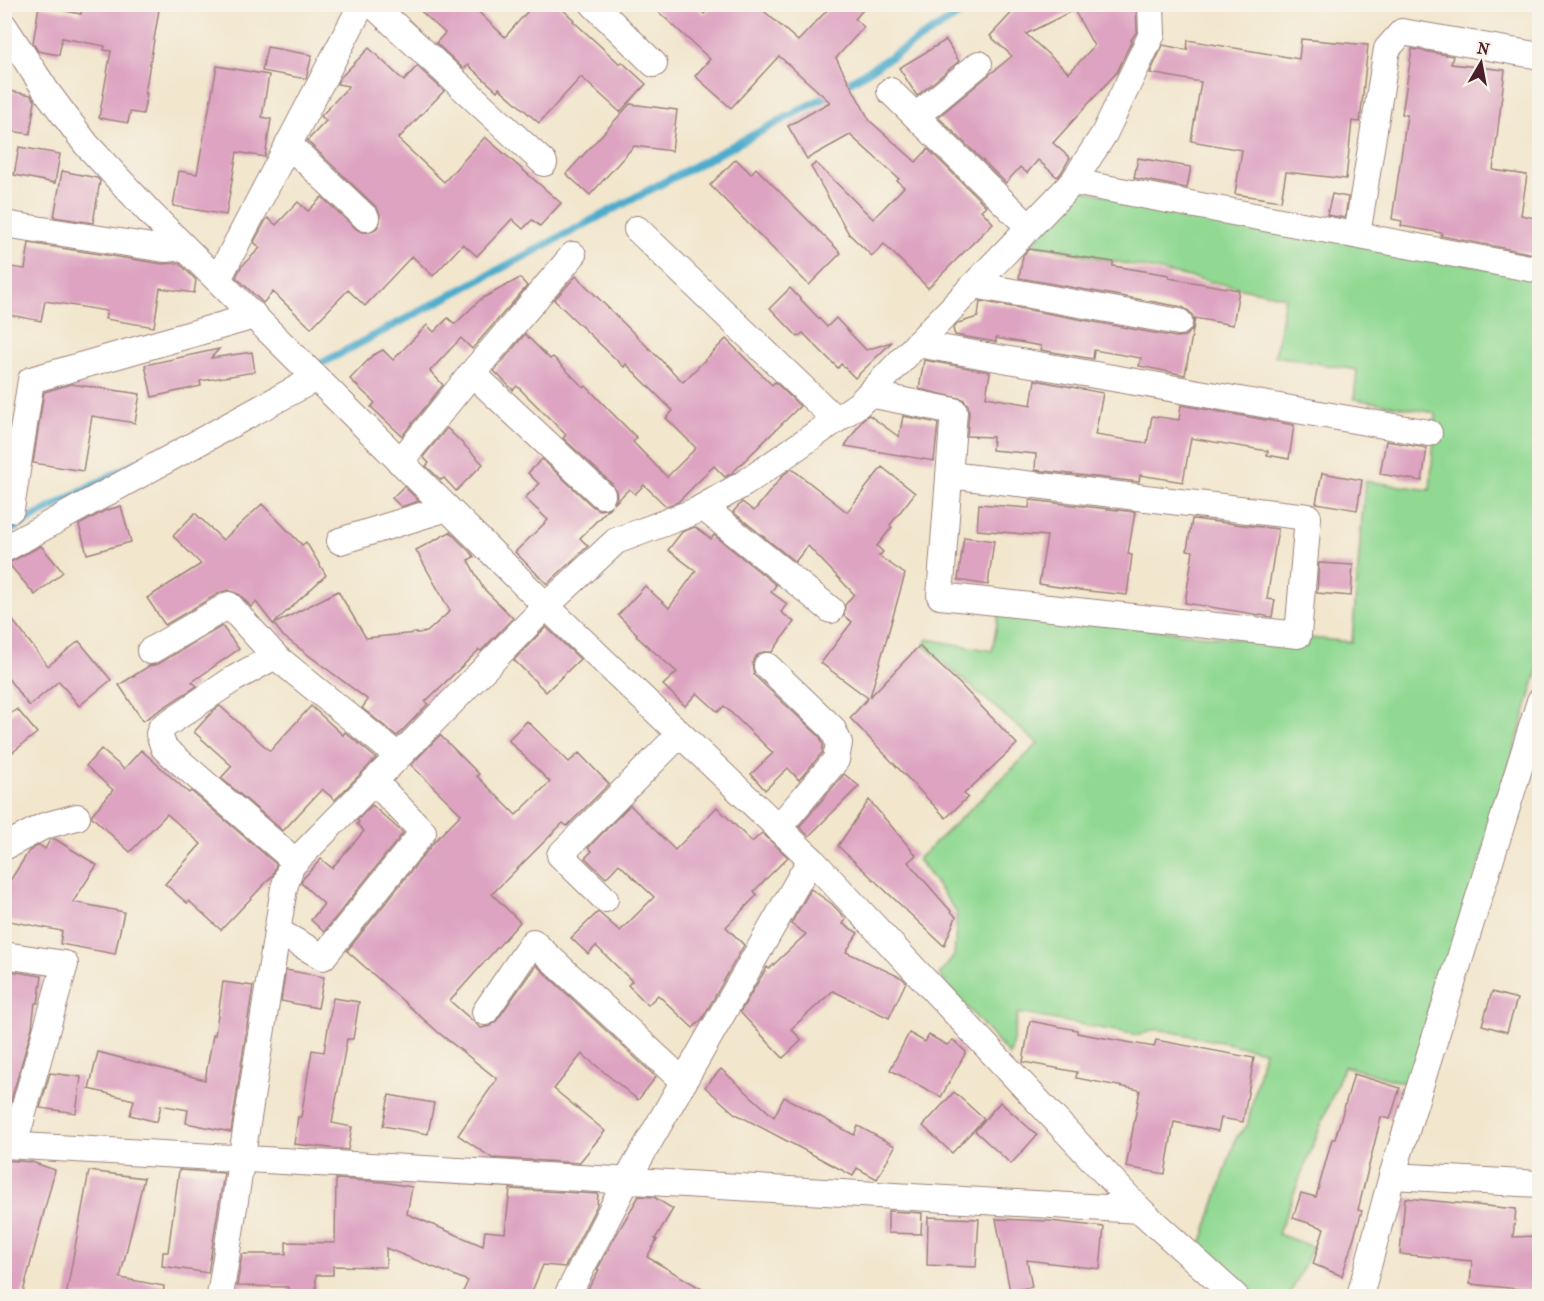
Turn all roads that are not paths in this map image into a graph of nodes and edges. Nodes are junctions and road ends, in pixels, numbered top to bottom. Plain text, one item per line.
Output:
1 (362, 4) edge
2 (372, 4) edge
3 (593, 4) edge
4 (1151, 4) edge
5 (4, 26) edge
6 (1539, 56) edge
7 (654, 64) dead end
8 (979, 64) dead end
9 (890, 91) dead end
10 (916, 116) junction
11 (288, 144) junction
12 (544, 163) dead end
13 (1073, 182) junction
14 (366, 218) dead end
15 (4, 224) edge
16 (1029, 227) junction
17 (637, 229) dead end
18 (1357, 234) junction
19 (183, 247) junction
20 (573, 255) dead end
21 (1539, 270) edge
22 (218, 279) junction
23 (974, 285) junction
24 (253, 314) junction
25 (1179, 322) dead end
26 (917, 344) junction
27 (472, 373) junction
28 (316, 378) junction
29 (869, 394) junction
30 (836, 420) junction
31 (1429, 433) dead end
32 (400, 462) junction
33 (949, 475) junction
34 (602, 495) dead end
35 (703, 507) junction
36 (447, 508) junction
37 (11, 509) dead end
38 (340, 541) dead end
39 (4, 549) edge
40 (546, 606) junction
41 (831, 610) dead end
42 (150, 651) dead end
43 (275, 656) junction
44 (766, 666) dead end
45 (1539, 701) edge
46 (680, 734) junction
47 (398, 756) junction
48 (374, 781) junction
49 (77, 818) dead end
50 (778, 828) junction
51 (4, 847) edge
52 (811, 859) junction
53 (295, 861) junction
54 (605, 899) dead end
55 (277, 931) junction
56 (4, 955) edge
57 (485, 1012) dead end
58 (684, 1082) junction
59 (9, 1145) edge
60 (241, 1157) junction
61 (1392, 1176) junction
62 (627, 1180) junction
63 (1539, 1184) edge
64 (1140, 1210) junction
65 (220, 1296) edge
66 (567, 1296) edge
67 (1235, 1296) edge
68 (1360, 1296) edge

1 - 11 street
2 - 12 street
3 - 7 street
4 - 13 street
5 - 19 street
6 - 18 street
8 - 10 street
9 - 10 street
10 - 16 street
11 - 14 street
11 - 22 street
13 - 16 street
13 - 18 street
15 - 19 street
16 - 23 street
17 - 30 street
18 - 21 street
19 - 22 street
20 - 27 street
22 - 24 street
23 - 25 street
23 - 26 street
24 - 28 street
24 - 37 street
26 - 29 street
26 - 31 street
27 - 32 street
27 - 34 street
28 - 32 street
28 - 39 street
29 - 30 street
29 - 33 street
30 - 35 street
32 - 36 street
33 - 33 street
35 - 40 street
35 - 41 street
36 - 38 street
36 - 40 street
40 - 46 street
40 - 47 street
42 - 43 street
43 - 47 street
43 - 53 street
44 - 50 street
45 - 61 street
46 - 50 street
46 - 54 street
47 - 48 street
48 - 53 street
48 - 55 street
49 - 51 street
50 - 52 street
52 - 58 street
52 - 64 street
53 - 55 street
55 - 60 street
56 - 59 street
57 - 58 street
58 - 62 street
59 - 60 street
60 - 62 street
60 - 65 street
61 - 63 street
61 - 68 street
62 - 64 street
62 - 66 street
64 - 67 street

